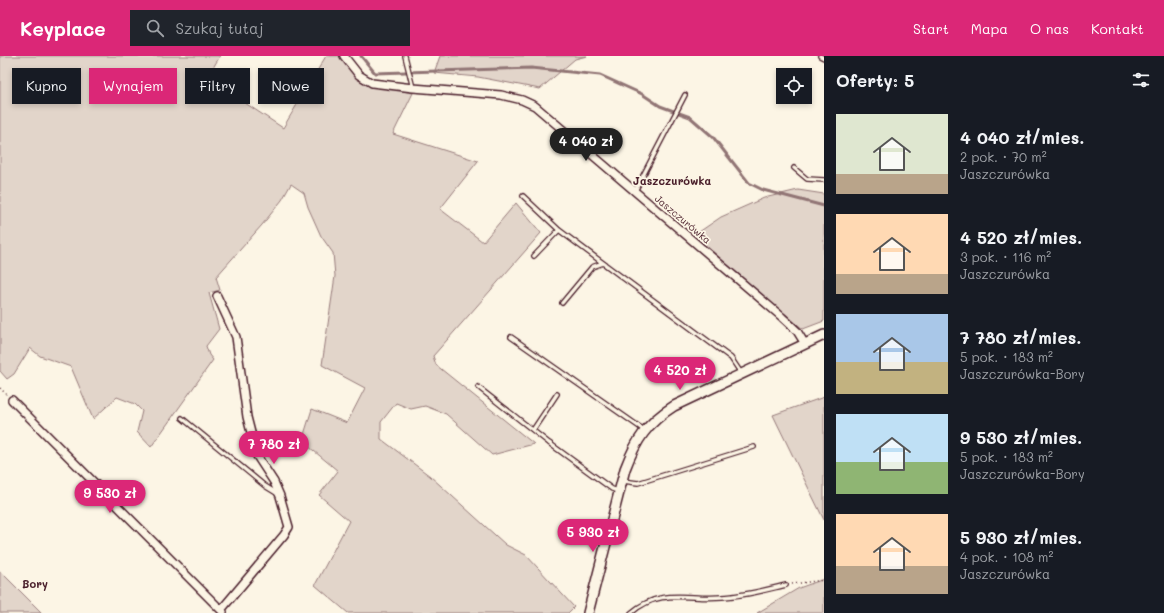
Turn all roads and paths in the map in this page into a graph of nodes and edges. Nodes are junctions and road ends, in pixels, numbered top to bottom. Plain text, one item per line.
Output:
1 (344, 56) edge
2 (405, 56) edge
3 (820, 56) edge
4 (824, 58) edge
5 (413, 88) junction
6 (685, 95) dead end
7 (794, 168) dead end
8 (824, 180) edge
9 (634, 192) junction
10 (523, 196) dead end
11 (559, 230) junction
12 (534, 256) dead end
13 (603, 263) junction
14 (217, 296) dead end
15 (562, 303) dead end
16 (824, 334) edge
17 (511, 337) dead end
18 (805, 344) junction
19 (742, 374) junction
20 (478, 387) dead end
21 (557, 394) dead end
22 (12, 400) dead end
23 (182, 418) dead end
24 (533, 430) junction
25 (645, 431) junction
26 (754, 447) dead end
27 (622, 481) junction
28 (619, 492) junction
29 (280, 496) junction
30 (824, 580) edge
31 (786, 585) joint
32 (222, 612) edge
33 (588, 613) edge
34 (631, 613) edge

1 - 5 street, Jaszczurówka
2 - 5 lane
3 - 4 lane
5 - 9 street, Jaszczurówka
6 - 9 lane
7 - 8 lane
9 - 18 street, Jaszczurówka
10 - 11 lane
11 - 12 lane
11 - 13 lane
13 - 15 lane
13 - 19 lane
14 - 29 street
16 - 18 street
17 - 25 lane
18 - 19 street
19 - 25 street
20 - 24 lane
21 - 24 lane
22 - 32 street
23 - 29 lane
24 - 28 lane
25 - 27 street
26 - 27 lane
27 - 28 street
28 - 33 street
29 - 32 street
30 - 31 path
31 - 34 lane

